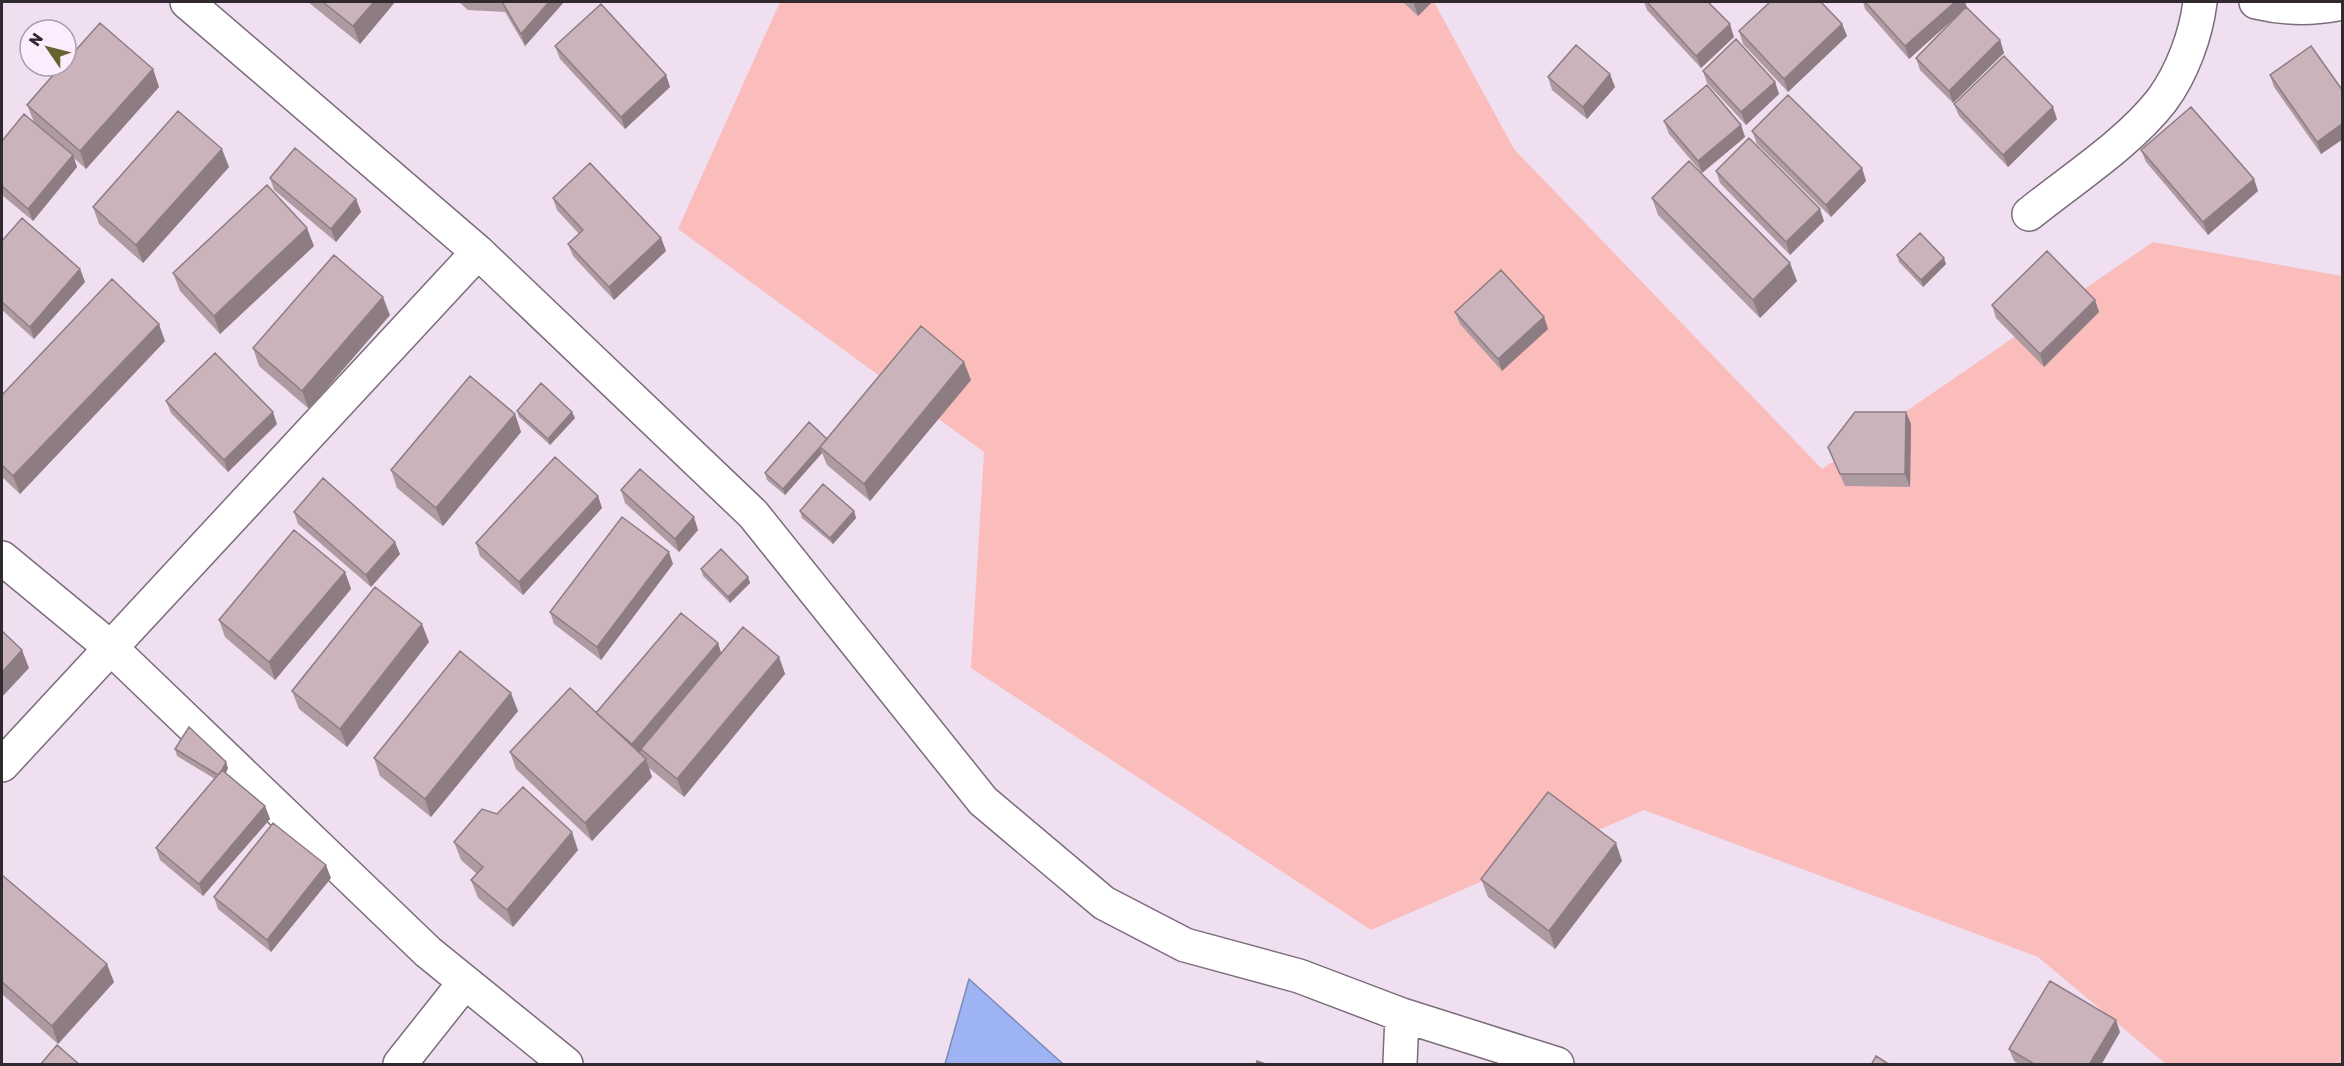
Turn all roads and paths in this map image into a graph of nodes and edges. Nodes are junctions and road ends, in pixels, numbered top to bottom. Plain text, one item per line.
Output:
1 (187, 2) edge
2 (2200, 2) edge
3 (2256, 2) edge
4 (2343, 3) edge
5 (2029, 214) dead end
6 (478, 252) junction
7 (2, 558) edge
8 (111, 648) junction
9 (2, 765) edge
10 (465, 982) junction
11 (1402, 1015) junction
12 (400, 1065) edge
13 (566, 1065) edge
14 (1400, 1065) edge
15 (1557, 1065) edge

1 - 6 street
2 - 5 street
3 - 4 street
6 - 8 street
6 - 11 street
7 - 8 street
8 - 9 street
8 - 10 street
10 - 12 street
10 - 13 street
11 - 14 street
11 - 15 street

